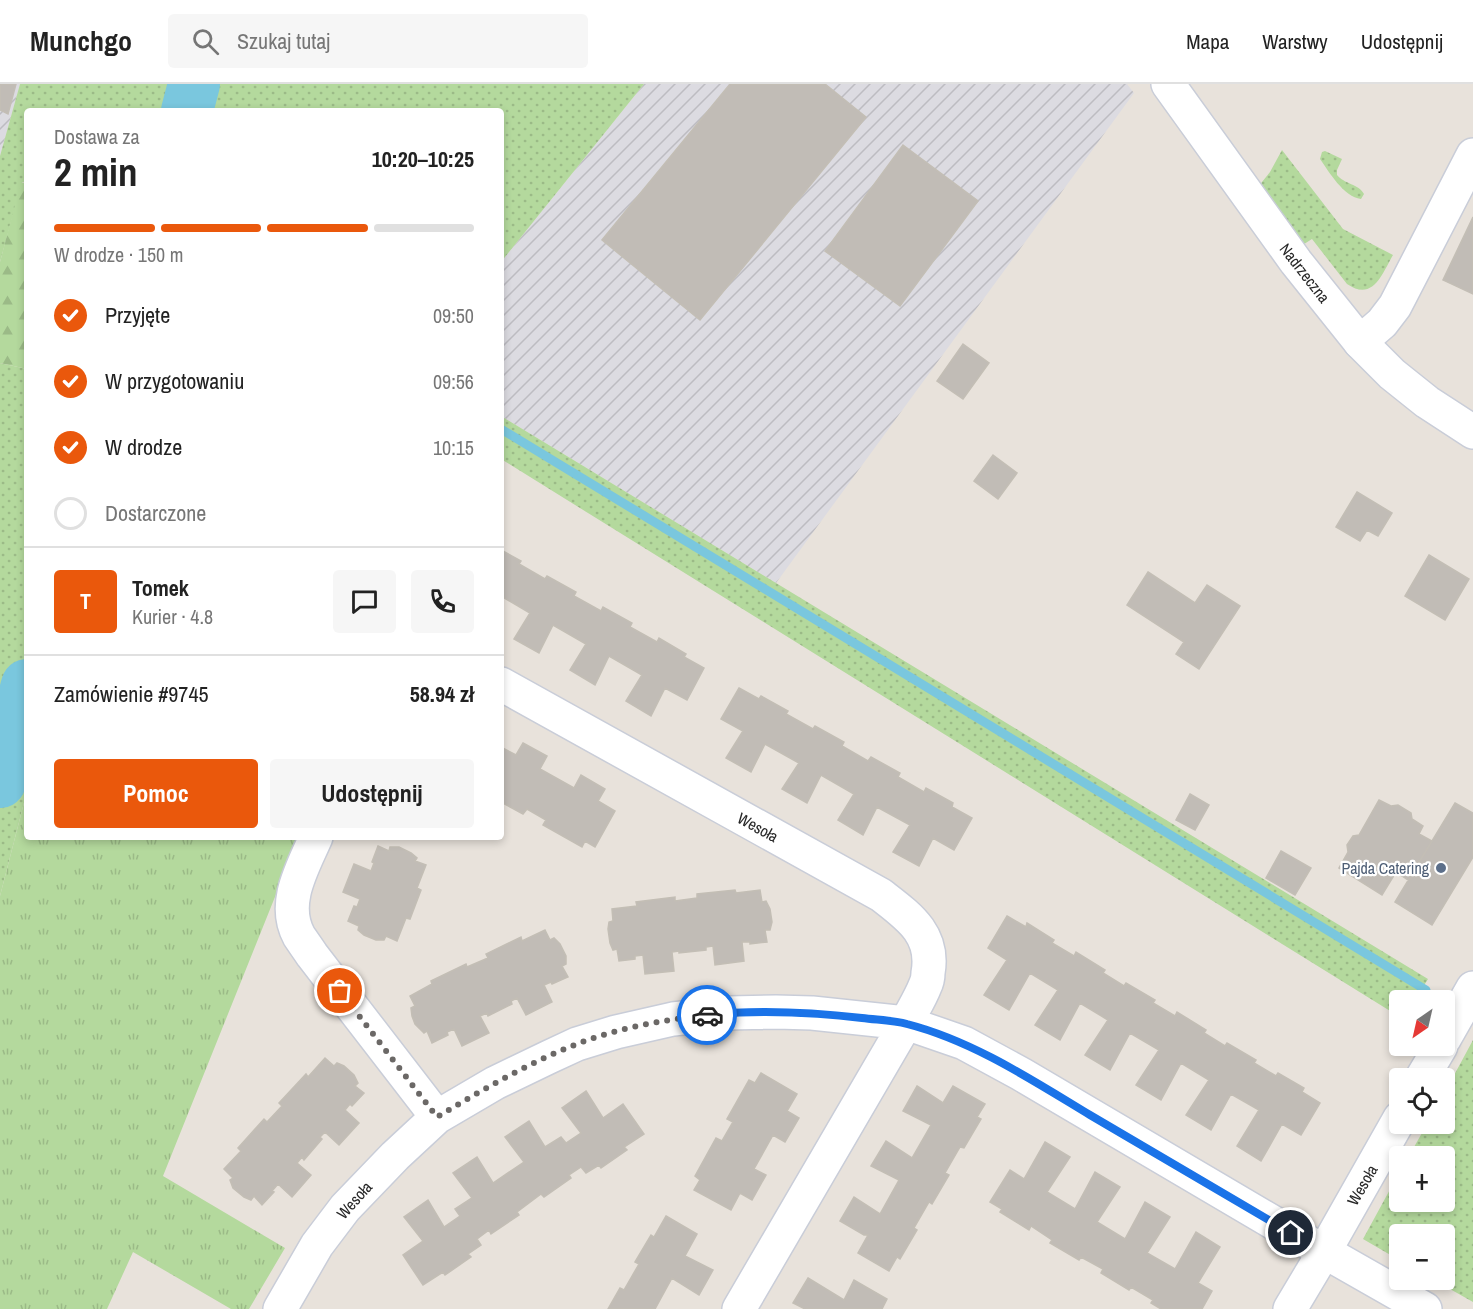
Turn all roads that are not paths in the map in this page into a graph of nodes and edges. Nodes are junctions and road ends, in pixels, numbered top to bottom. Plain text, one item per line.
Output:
1 (1168, 84) edge
2 (1473, 155) edge
3 (1360, 342) junction
4 (1473, 432) edge
5 (504, 686) edge
6 (315, 840) edge
7 (1473, 988) edge
8 (1455, 1020) edge
9 (906, 1023) junction
10 (437, 1117) junction
11 (1391, 1134) edge
12 (1324, 1252) junction
13 (292, 1305) edge
14 (739, 1309) edge
15 (1290, 1309) edge
16 (1425, 1309) edge

1 - 3 street, Nadrzeczna
2 - 3 street
3 - 4 street, Nadrzeczna
5 - 9 street, Wesoła
6 - 10 street
7 - 8 street
9 - 10 street, Wesoła
9 - 12 street, Wesoła
9 - 14 street, Wesoła
10 - 13 street, Wesoła
11 - 12 street, Wesoła
12 - 15 street, Wesoła
12 - 16 street, Wesoła

